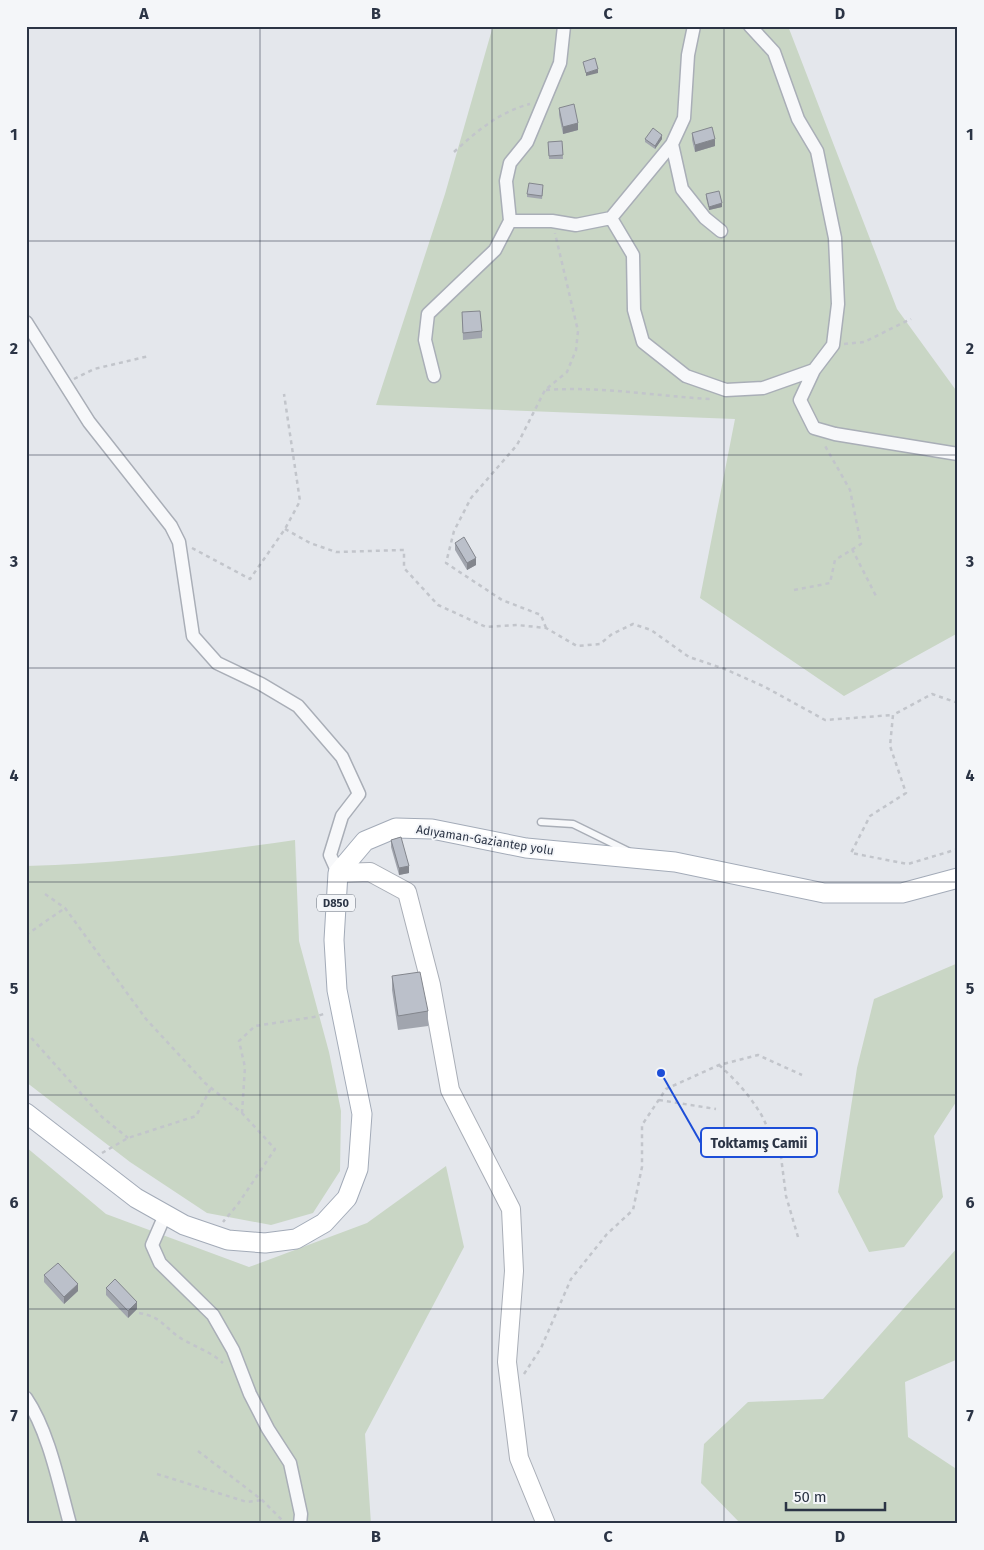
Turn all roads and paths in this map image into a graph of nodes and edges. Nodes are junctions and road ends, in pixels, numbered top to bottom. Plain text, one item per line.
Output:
1 (564, 26) edge
2 (694, 26) edge
3 (750, 26) edge
4 (543, 101) junction
5 (672, 144) junction
6 (454, 152) dead end
7 (611, 218) junction
8 (510, 221) junction
9 (552, 221) junction
10 (721, 232) dead end
11 (911, 319) dead end
12 (26, 322) edge
13 (833, 345) junction
14 (149, 356) dead end
15 (814, 370) junction
16 (434, 376) dead end
17 (64, 384) junction
18 (545, 390) junction
19 (726, 390) junction
20 (284, 394) dead end
21 (814, 428) junction
22 (958, 454) edge
23 (286, 529) junction
24 (179, 542) junction
25 (852, 549) junction
26 (794, 590) dead end
27 (876, 596) dead end
28 (546, 628) junction
29 (958, 703) edge
30 (892, 715) junction
31 (540, 822) dead end
32 (958, 849) edge
33 (645, 859) junction
34 (338, 873) junction
35 (958, 878) edge
36 (45, 894) dead end
37 (65, 908) junction
38 (26, 935) edge
39 (340, 1008) junction
40 (26, 1032) edge
41 (719, 1065) junction
42 (802, 1075) dead end
43 (211, 1088) junction
44 (659, 1100) junction
45 (716, 1108) dead end
46 (26, 1113) edge
47 (242, 1114) junction
48 (128, 1138) junction
49 (88, 1161) junction
50 (165, 1215) junction
51 (212, 1235) junction
52 (798, 1237) dead end
53 (139, 1313) dead end
54 (225, 1364) dead end
55 (511, 1394) junction
56 (26, 1398) edge
57 (198, 1451) dead end
58 (157, 1474) dead end
59 (262, 1500) junction
60 (70, 1524) edge
61 (286, 1524) edge
62 (300, 1524) edge
63 (546, 1524) edge

1 - 4 street
2 - 5 street
3 - 13 street
4 - 6 path
4 - 8 street
5 - 7 street
5 - 10 street
7 - 9 street
7 - 19 street
8 - 9 street
8 - 16 street
9 - 18 path
11 - 13 path
12 - 17 street
13 - 15 street
14 - 17 path
15 - 19 street
15 - 21 street
17 - 24 street
18 - 19 path
18 - 28 path
20 - 23 path
21 - 22 street
21 - 25 path
23 - 24 path
23 - 28 path
24 - 34 street
25 - 26 path
25 - 27 path
28 - 30 path
29 - 30 path
30 - 32 path
31 - 33 lane
33 - 34 main road, Adıyaman-Gaziantep yolu
33 - 35 main road, Adıyaman-Gaziantep yolu
34 - 39 main road, D850
34 - 55 street
36 - 37 path
37 - 38 path
37 - 43 path
39 - 47 path
39 - 51 main road, D850
40 - 48 path
41 - 42 path
41 - 44 path
41 - 52 path
43 - 47 path
43 - 48 path
44 - 45 path
44 - 55 path
46 - 49 main road, D850
47 - 51 path
48 - 49 path
49 - 50 main road, D850
50 - 51 main road, D850
50 - 62 street
53 - 54 path
55 - 63 street
56 - 60 street
57 - 59 path
58 - 59 path
59 - 61 path

